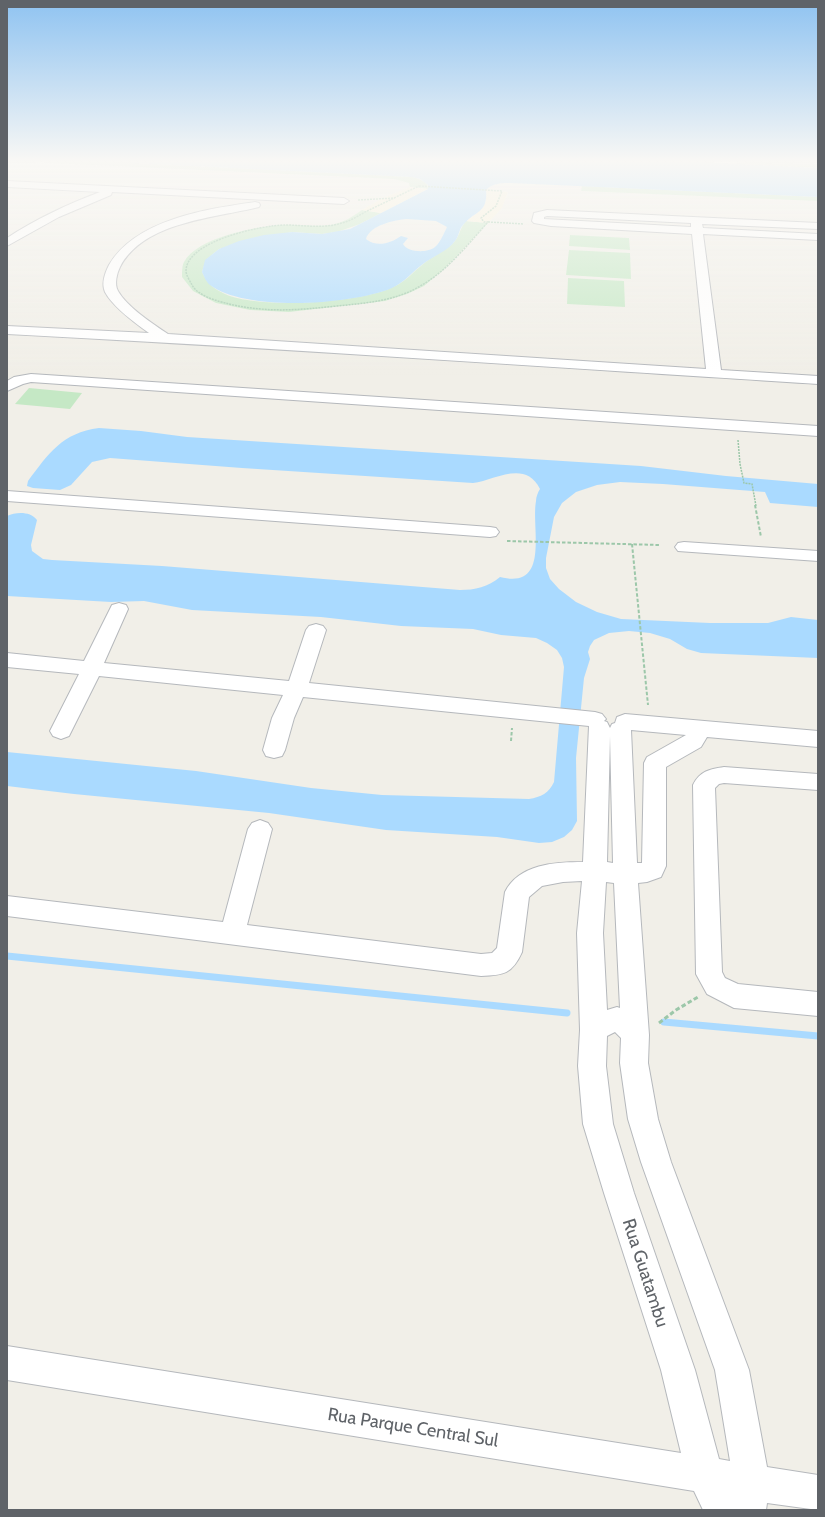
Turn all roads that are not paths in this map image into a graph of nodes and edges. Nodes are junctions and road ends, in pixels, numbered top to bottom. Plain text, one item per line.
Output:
1 (22, 233) edge
2 (151, 233) edge
3 (698, 233) edge
4 (772, 233) edge
5 (818, 237) edge
6 (7, 243) edge
7 (7, 330) edge
8 (165, 338) junction
9 (714, 373) junction
10 (818, 380) edge
11 (7, 387) edge
12 (818, 431) edge
13 (7, 496) edge
14 (490, 532) dead end
15 (684, 547) dead end
16 (818, 556) edge
17 (119, 609) dead end
18 (316, 630) dead end
19 (7, 660) edge
20 (92, 669) junction
21 (296, 690) junction
22 (605, 723) junction
23 (702, 728) junction
24 (61, 731) dead end
25 (818, 738) edge
26 (274, 750) dead end
27 (818, 782) edge
28 (260, 829) dead end
29 (595, 871) junction
30 (626, 874) junction
31 (7, 906) edge
32 (232, 934) junction
33 (818, 1004) edge
34 (594, 1030) junction
35 (635, 1035) junction
36 (7, 1363) edge
37 (705, 1475) junction
38 (818, 1494) edge
39 (750, 1496) edge
40 (722, 1510) edge

1 - 6 street
2 - 8 street
3 - 9 street
4 - 5 street
7 - 8 street
8 - 9 street
9 - 10 street
11 - 12 street
13 - 14 street
15 - 16 street
17 - 20 street
18 - 21 street
19 - 20 street
20 - 21 street
20 - 24 street
21 - 22 street
21 - 26 street
22 - 23 street
22 - 29 street, Rua Guatambu
22 - 30 street
23 - 25 street
23 - 30 street
27 - 33 street
28 - 32 street
29 - 30 street
29 - 32 street
29 - 34 street, Rua Guatambu
30 - 35 street
31 - 32 street
34 - 35 street
34 - 37 street, Rua Guatambu
35 - 39 street
36 - 37 street, Rua Parque Central Sul
37 - 39 street, Rua Parque Central Sul
37 - 40 street, Rua Guatambu
38 - 39 street, Rua Parque Central Sul

